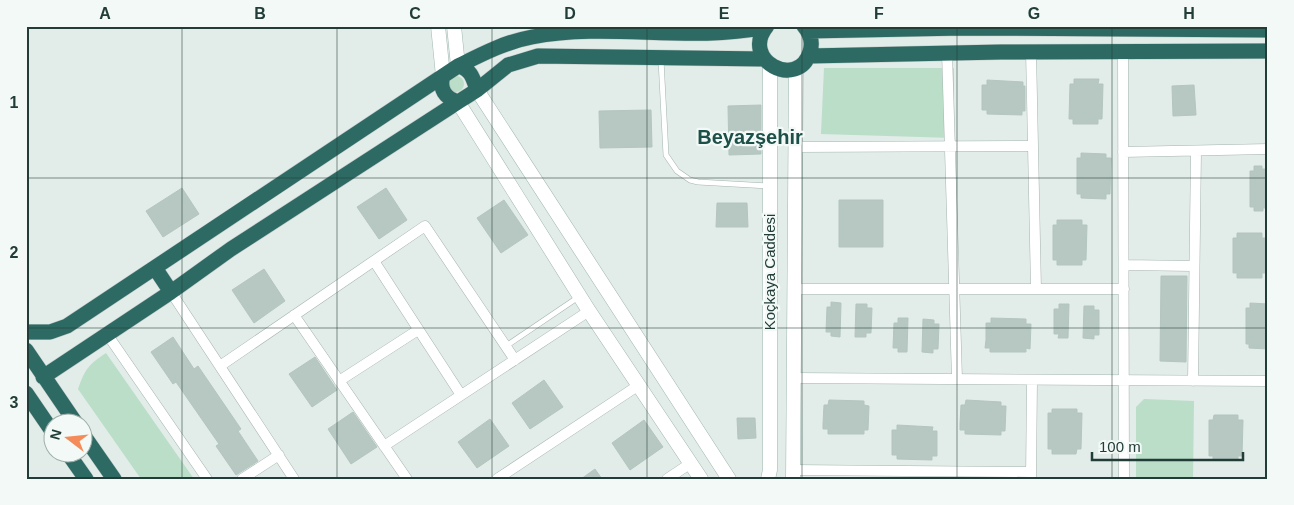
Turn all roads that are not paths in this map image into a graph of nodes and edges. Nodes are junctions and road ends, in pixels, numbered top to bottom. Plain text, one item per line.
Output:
1 (438, 26) edge
2 (454, 26) edge
3 (766, 27) edge
4 (908, 27) edge
5 (1067, 27) edge
6 (1123, 28) edge
7 (1242, 28) edge
8 (806, 29) edge
9 (1268, 30) edge
10 (1031, 51) junction
11 (1123, 51) junction
12 (1268, 51) edge
13 (947, 52) junction
14 (809, 56) junction
15 (661, 57) junction
16 (767, 62) junction
17 (458, 66) junction
18 (796, 68) junction
19 (443, 76) junction
20 (477, 90) junction
21 (458, 102) junction
22 (1033, 146) junction
23 (796, 147) junction
24 (950, 147) junction
25 (1268, 150) edge
26 (1196, 151) junction
27 (1123, 152) junction
28 (770, 186) junction
29 (216, 227) junction
30 (231, 249) junction
31 (374, 261) junction
32 (1124, 265) junction
33 (1194, 266) junction
34 (155, 268) junction
35 (795, 289) junction
36 (954, 289) junction
37 (1036, 289) junction
38 (1124, 289) junction
39 (171, 292) junction
40 (580, 296) junction
41 (590, 311) junction
42 (294, 315) junction
43 (418, 330) junction
44 (26, 332) edge
45 (107, 334) junction
46 (505, 346) junction
47 (26, 350) edge
48 (515, 360) junction
49 (220, 366) junction
50 (43, 377) junction
51 (795, 378) junction
52 (957, 379) junction
53 (1032, 380) junction
54 (1124, 380) junction
55 (340, 381) junction
56 (1193, 381) junction
57 (1268, 381) edge
58 (639, 386) junction
59 (26, 393) edge
60 (461, 395) junction
61 (68, 412) edge
62 (42, 416) edge
63 (384, 446) junction
64 (92, 447) edge
65 (279, 455) junction
66 (75, 462) edge
67 (691, 463) junction
68 (794, 474) edge
69 (901, 475) edge
70 (1031, 475) edge
71 (86, 479) edge
72 (114, 479) edge
73 (206, 479) edge
74 (242, 479) edge
75 (294, 479) edge
76 (407, 479) edge
77 (496, 479) edge
78 (667, 479) edge
79 (701, 479) edge
80 (729, 479) edge
81 (768, 479) edge
82 (1124, 479) edge

1 - 19 main road
2 - 17 main road
3 - 16 highway
3 - 17 highway
4 - 5 highway
4 - 8 highway
5 - 6 highway
6 - 7 highway
7 - 9 highway
8 - 14 highway
10 - 11 highway
10 - 13 highway
10 - 22 street
11 - 12 highway
11 - 27 street
13 - 14 highway
13 - 24 street
14 - 18 highway
15 - 16 highway
15 - 20 highway
15 - 28 lane
16 - 18 highway
16 - 28 main road, Koçkaya Caddesi
17 - 19 highway
17 - 20 highway
18 - 23 main road, Koçkaya Caddesi
19 - 21 highway
19 - 29 highway
20 - 21 highway
20 - 80 main road
21 - 30 highway
21 - 40 main road
22 - 24 street
22 - 37 street
23 - 24 street
23 - 35 main road, Koçkaya Caddesi
24 - 36 street
25 - 26 street
26 - 27 street
26 - 33 street
27 - 32 street
28 - 81 main road, Koçkaya Caddesi
29 - 30 highway
29 - 34 highway
30 - 39 highway
31 - 42 street
31 - 43 street
31 - 46 street
32 - 33 street
32 - 38 street
33 - 56 street
34 - 39 highway
34 - 44 highway
35 - 36 street
35 - 51 main road, Koçkaya Caddesi
36 - 37 street
36 - 52 street
37 - 38 street
38 - 54 street
39 - 45 highway
39 - 49 street
40 - 41 main road
40 - 46 lane
41 - 48 street
41 - 58 main road
42 - 49 street
42 - 55 street
43 - 55 street
43 - 60 street
45 - 50 highway
45 - 73 street
46 - 48 street
47 - 50 highway
48 - 60 street
49 - 65 street
50 - 61 highway
51 - 52 street
51 - 68 main road, Koçkaya Caddesi
52 - 53 street
53 - 54 street
53 - 70 street
54 - 56 street
54 - 82 street
55 - 63 street
56 - 57 street
58 - 67 main road
58 - 77 street
59 - 62 highway
60 - 63 street
63 - 76 street
64 - 72 highway
65 - 74 street
65 - 75 street
66 - 71 highway
67 - 78 street
67 - 79 main road
68 - 69 street
69 - 70 street

